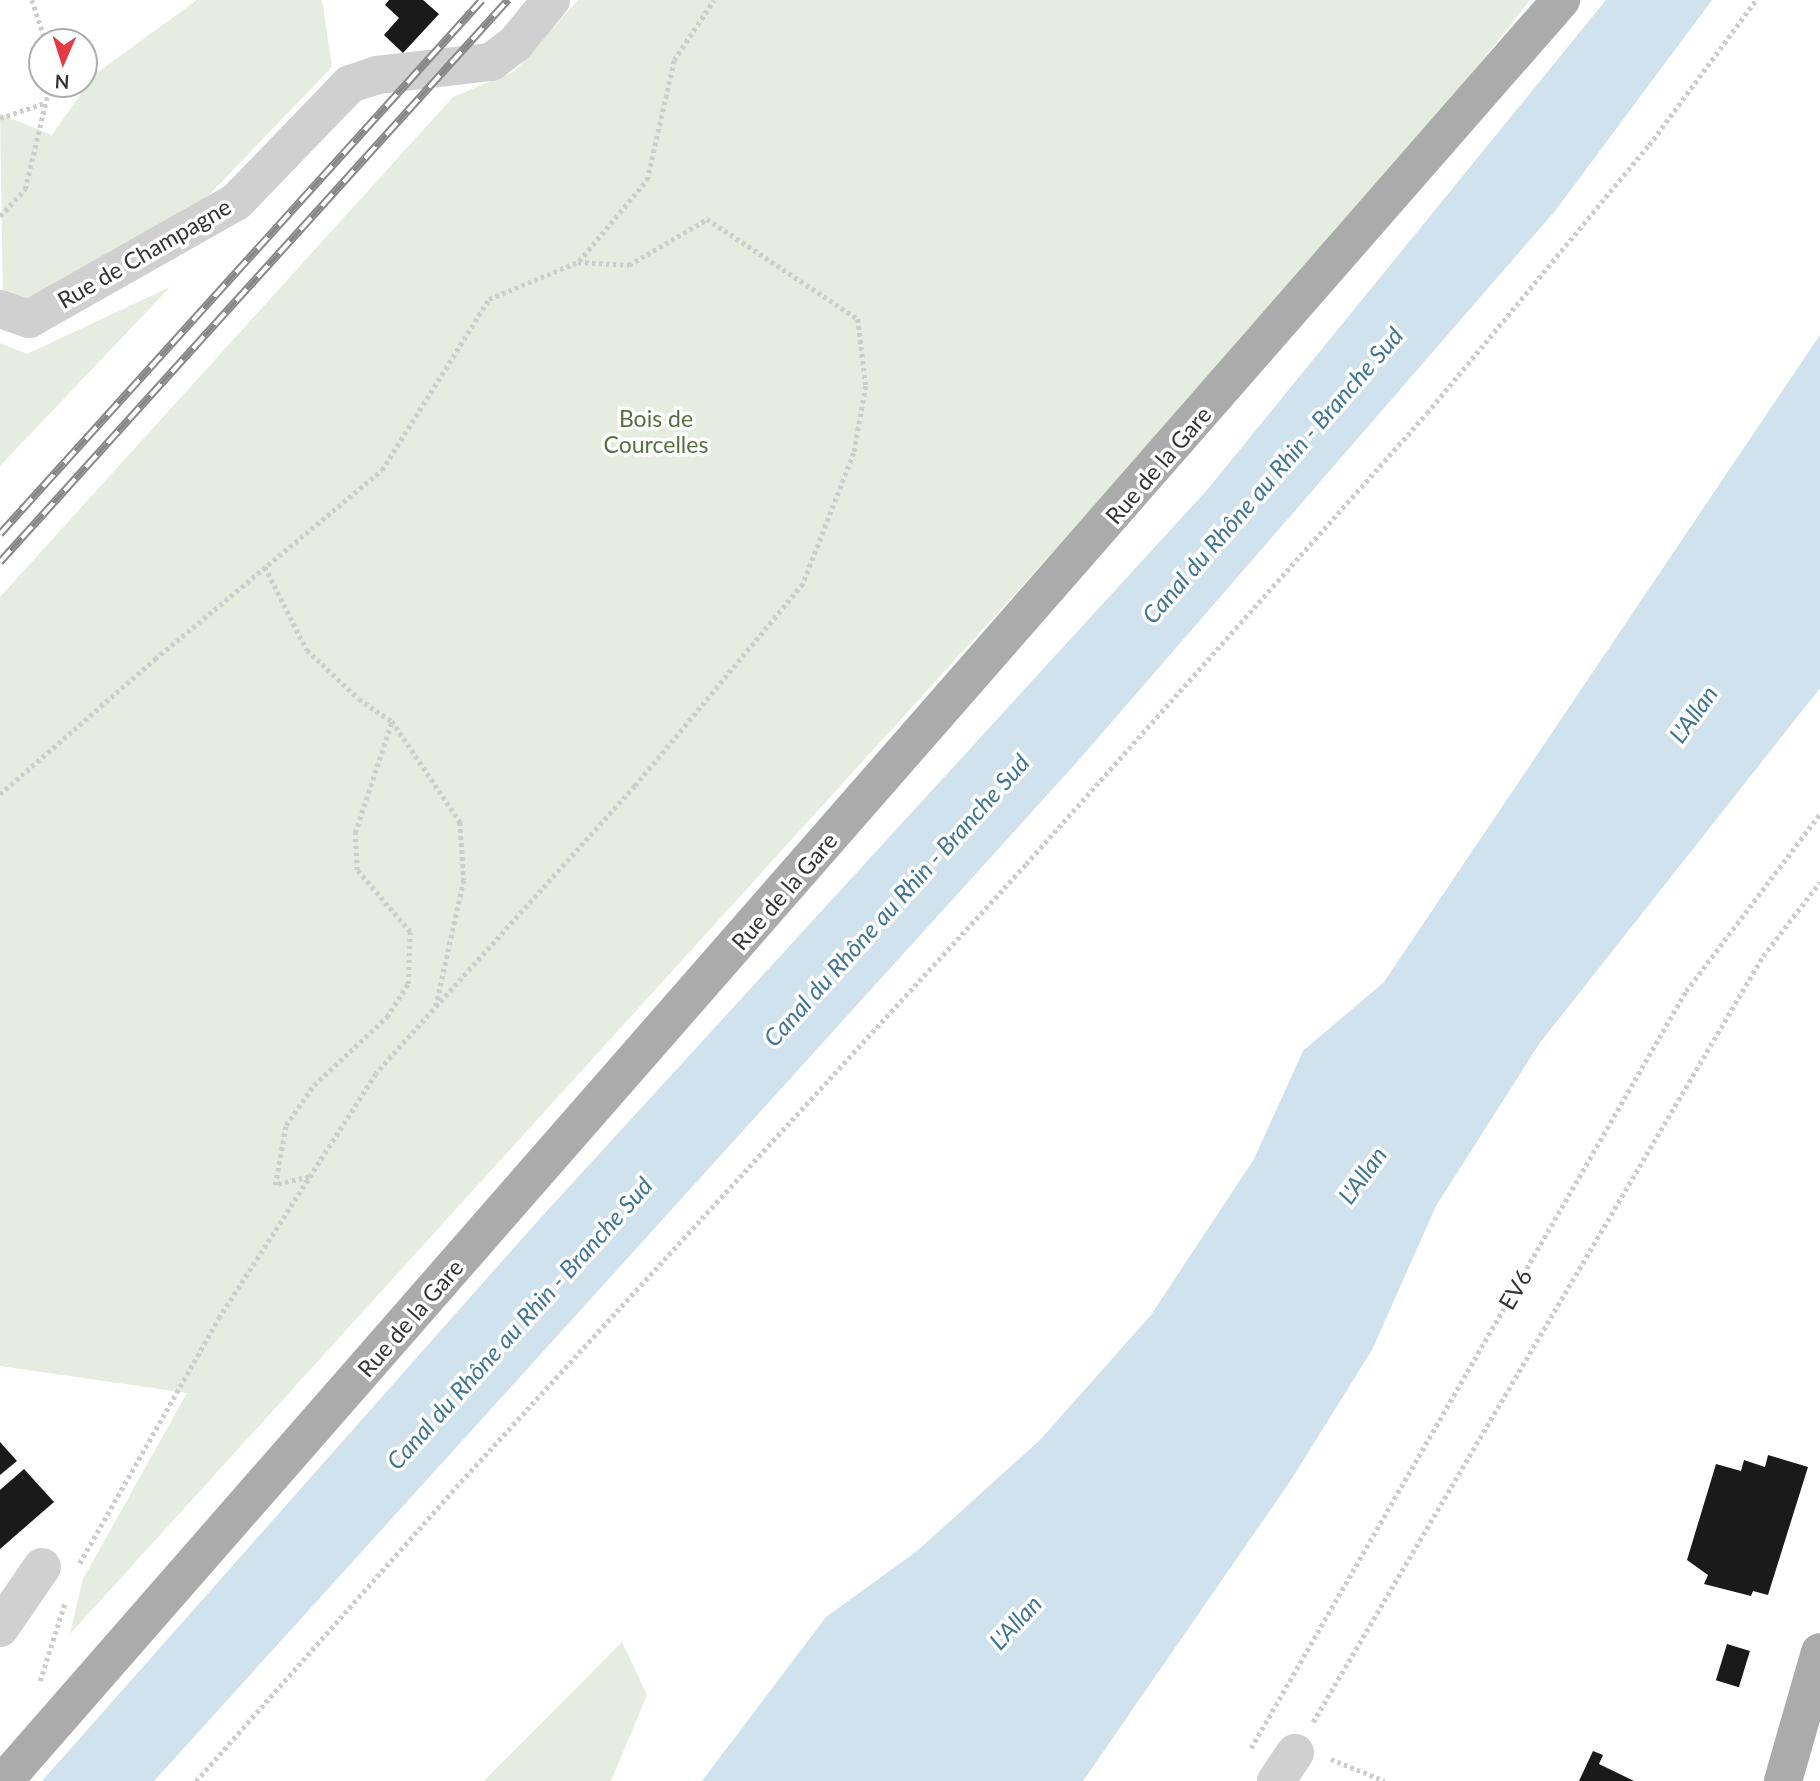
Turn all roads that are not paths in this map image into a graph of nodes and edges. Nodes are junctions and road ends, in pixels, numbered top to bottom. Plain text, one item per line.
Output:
1 (551, 0) edge
2 (1562, 0) edge
3 (0, 309) edge
4 (57, 1572) road end
5 (0, 1628) edge
6 (1820, 1652) edge
7 (4, 1781) edge
8 (1783, 1781) edge

1 - 3 street, Rue de Champagne
2 - 7 main road, Rue de la Gare
4 - 5 street
6 - 8 main road

